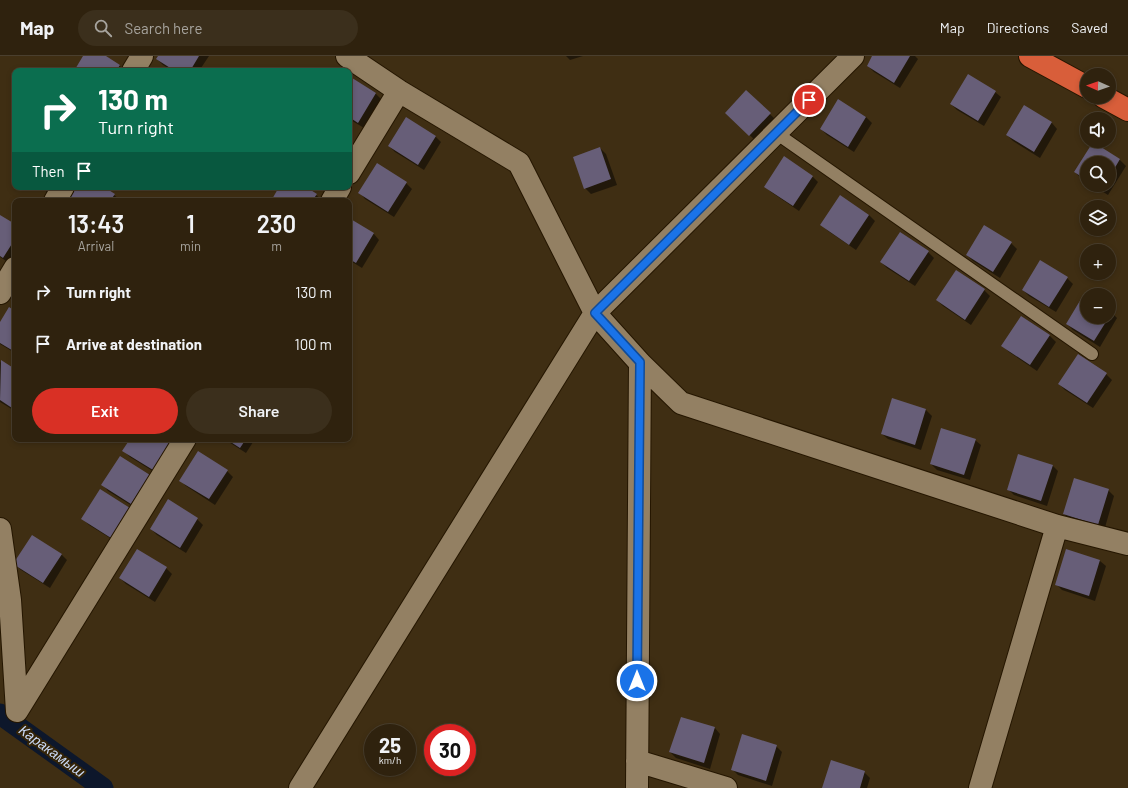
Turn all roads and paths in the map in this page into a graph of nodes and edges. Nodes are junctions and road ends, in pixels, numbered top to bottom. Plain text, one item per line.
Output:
1 (142, 56) edge
2 (347, 56) edge
3 (853, 56) edge
4 (1030, 56) edge
5 (135, 68) edge
6 (1080, 84) edge
7 (399, 92) junction
8 (1116, 104) edge
9 (1128, 110) edge
10 (776, 133) junction
11 (352, 168) edge
12 (12, 273) edge
13 (0, 292) edge
14 (595, 313) junction
15 (1092, 354) dead end
16 (640, 362) junction
17 (183, 442) edge
18 (1057, 526) junction
19 (0, 529) edge
20 (1128, 544) edge
21 (637, 761) junction
22 (300, 788) edge
23 (636, 788) edge
24 (726, 788) edge
25 (980, 788) edge

1 - 5 street
2 - 7 street
3 - 10 street
4 - 6 highway
7 - 11 street
7 - 14 street
8 - 9 highway
10 - 14 street
10 - 15 lane
12 - 13 street
14 - 16 street
14 - 22 street
16 - 18 street
16 - 21 street
17 - 19 street
18 - 20 street
18 - 25 street
21 - 23 street
21 - 24 street

